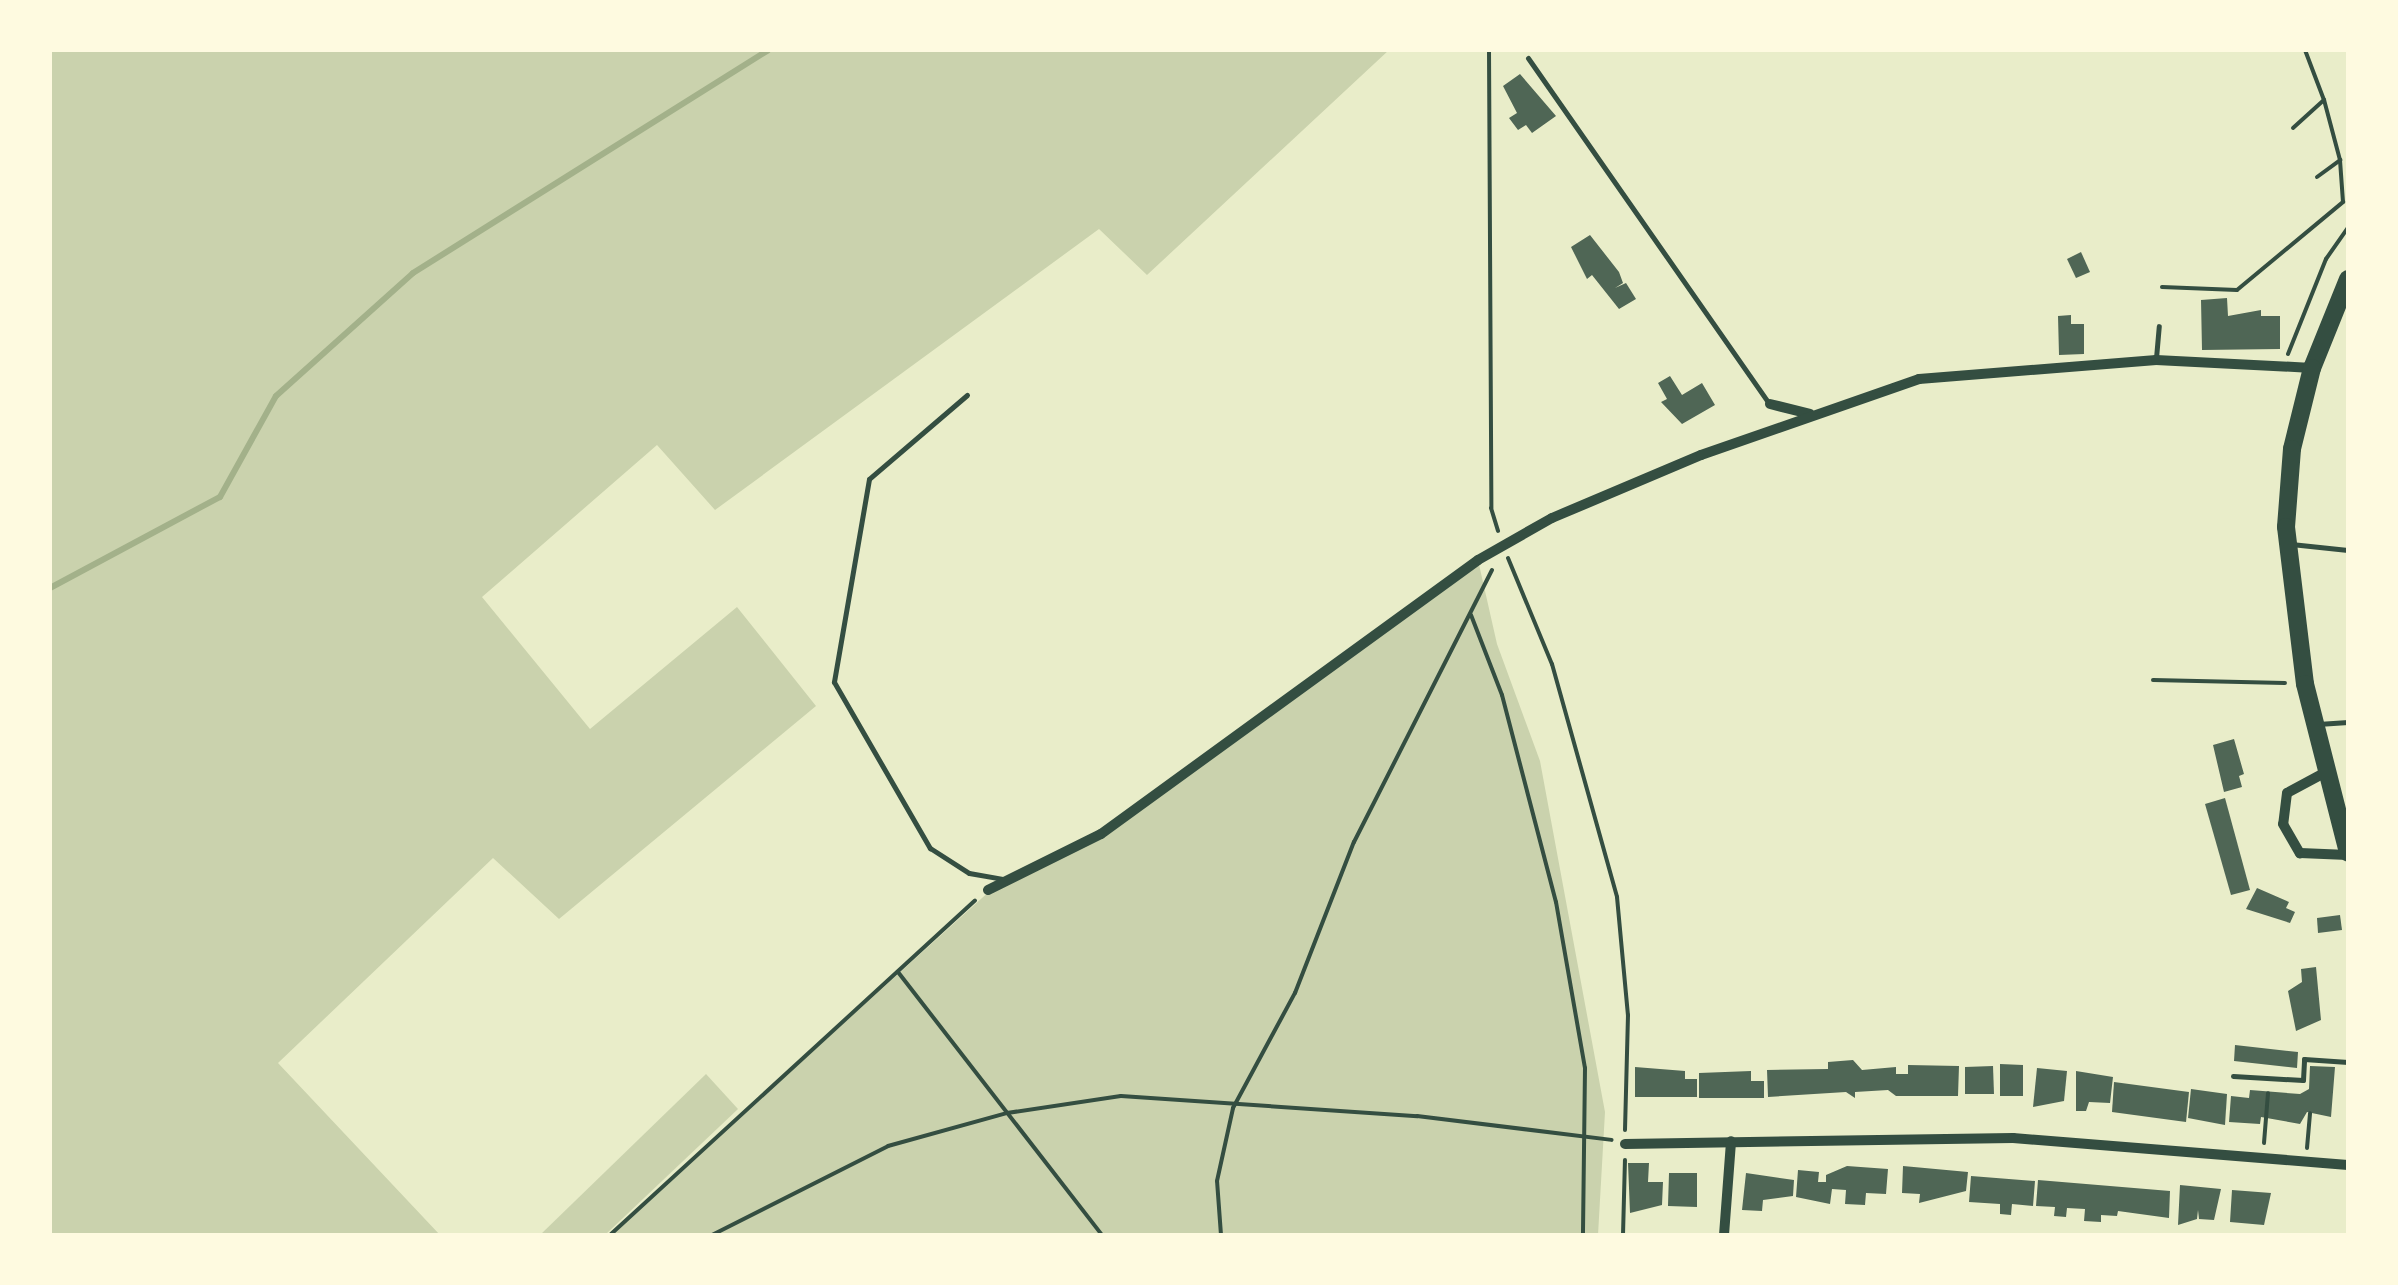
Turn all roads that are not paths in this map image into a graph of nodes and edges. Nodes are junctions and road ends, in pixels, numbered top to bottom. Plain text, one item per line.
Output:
1 (1528, 58) dead end
2 (2348, 278) edge
3 (2159, 326) dead end
4 (2156, 360) junction
5 (2312, 368) junction
6 (967, 395) dead end
7 (1770, 404) joint
8 (1831, 412) junction
9 (2286, 544) junction
10 (2348, 550) edge
11 (2348, 722) edge
12 (2315, 724) junction
13 (2326, 772) junction
14 (2348, 854) edge
15 (1003, 880) junction
16 (988, 890) road end
17 (2348, 1062) edge
18 (2233, 1076) dead end
19 (1730, 1142) junction
20 (1625, 1144) road end
21 (2348, 1165) edge
22 (1724, 1235) edge

1 - 7 lane
2 - 5 main road
3 - 4 lane
4 - 5 street
4 - 8 street
5 - 9 main road
6 - 15 lane
7 - 8 street
8 - 15 street
9 - 10 lane
9 - 12 main road
11 - 12 lane
12 - 13 main road
13 - 14 main road
13 - 14 street
15 - 16 street
17 - 18 lane
19 - 20 street
19 - 21 street
19 - 22 street

